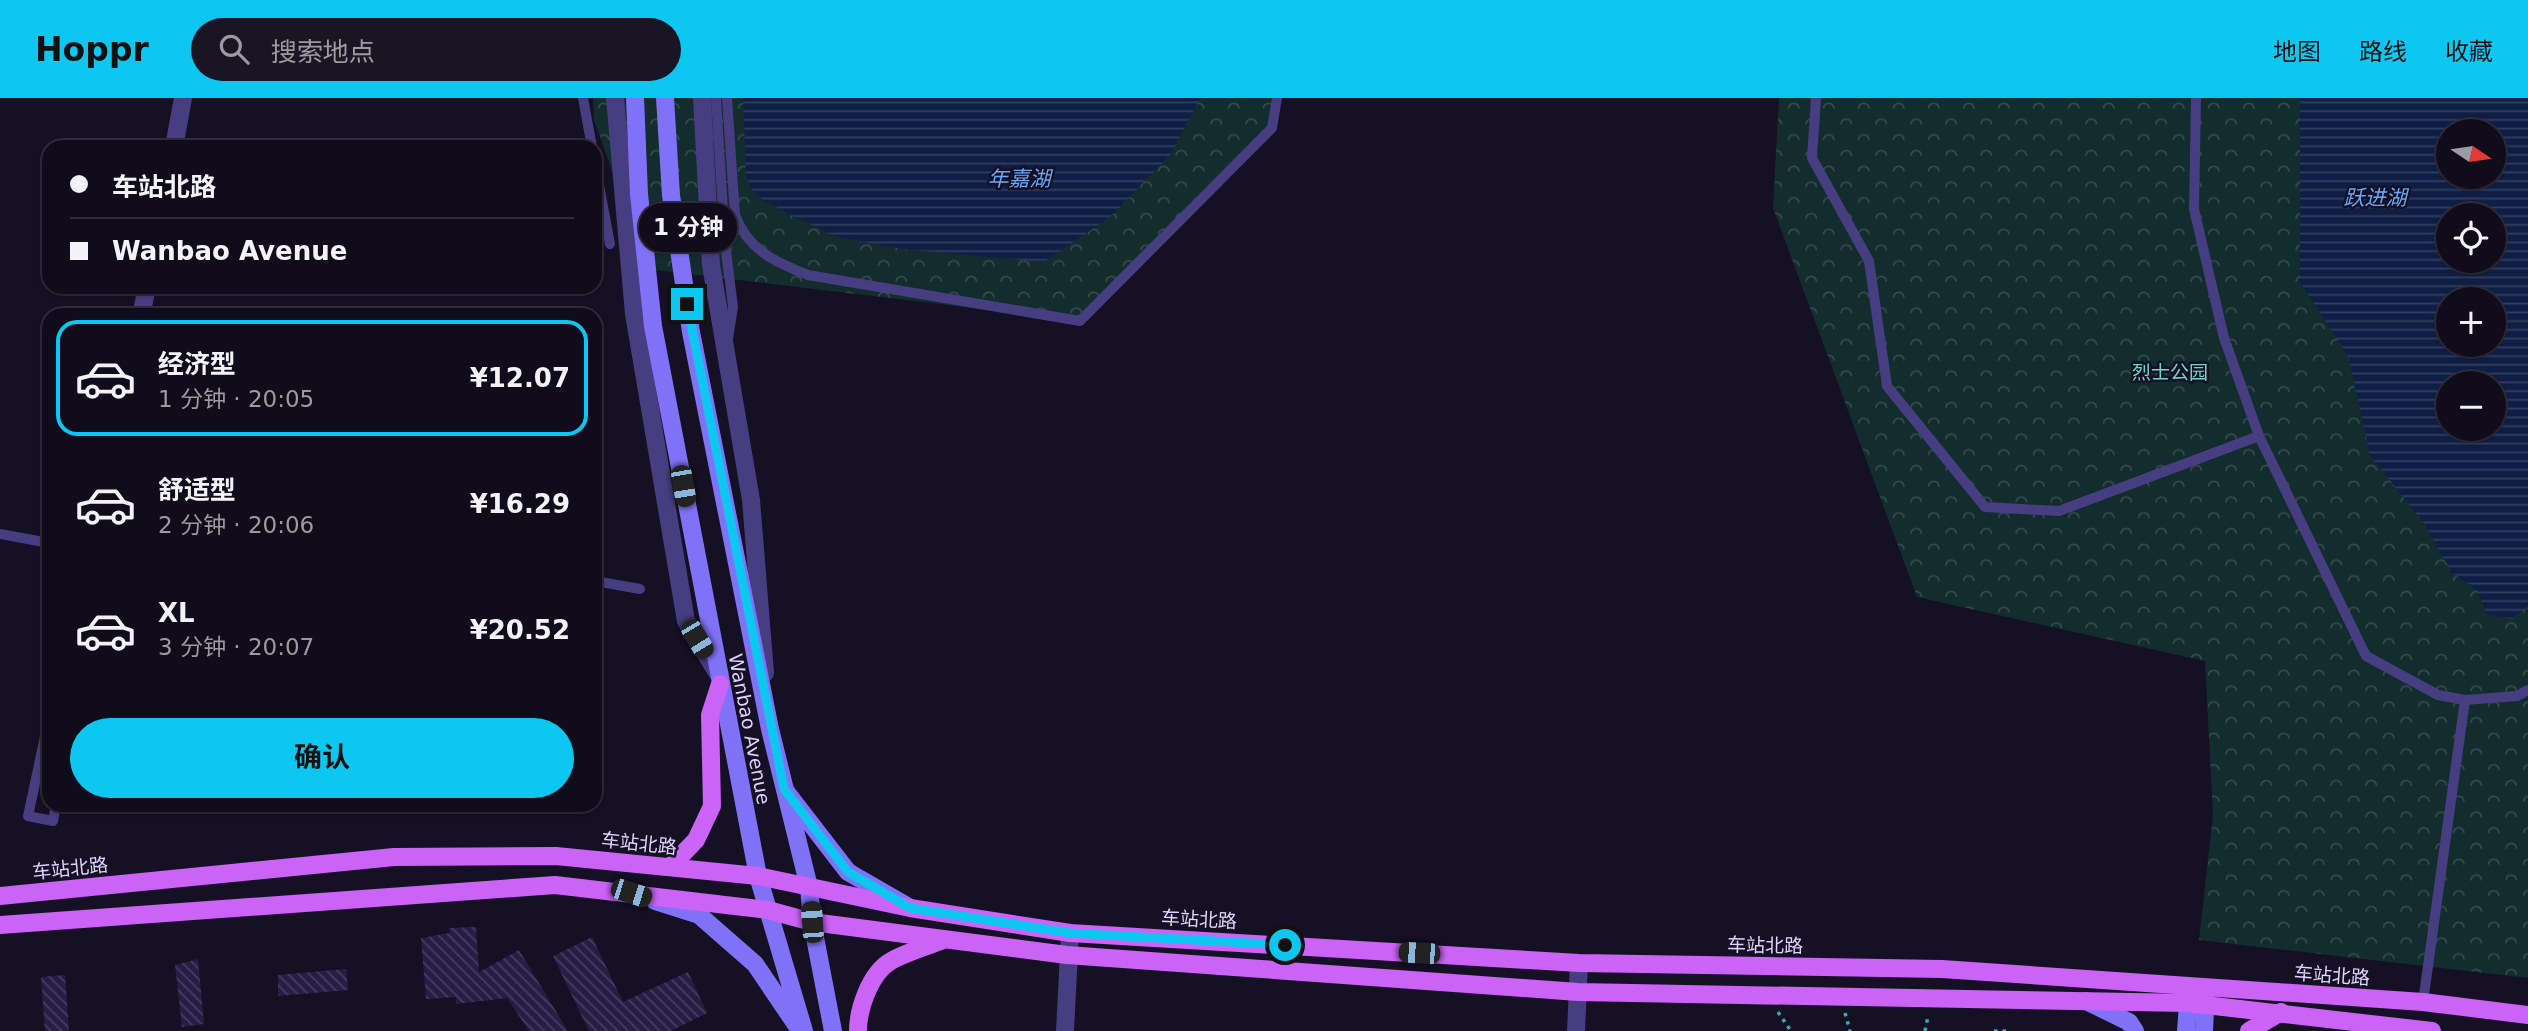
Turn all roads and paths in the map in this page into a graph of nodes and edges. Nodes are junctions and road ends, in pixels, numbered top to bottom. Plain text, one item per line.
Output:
1 (183, 98) edge
2 (583, 98) edge
3 (615, 98) edge
4 (635, 98) edge
5 (665, 98) edge
6 (702, 98) edge
7 (716, 98) edge
8 (727, 98) edge
9 (1277, 98) edge
10 (1816, 98) edge
11 (2196, 98) edge
12 (175, 140) edge
13 (591, 140) edge
14 (602, 201) edge
15 (610, 244) dead end
16 (726, 355) junction
17 (2259, 436) junction
18 (0, 534) edge
19 (42, 542) edge
20 (602, 582) edge
21 (640, 589) dead end
22 (719, 679) junction
23 (2528, 690) edge
24 (2465, 700) junction
25 (770, 729) junction
26 (42, 751) edge
27 (784, 789) junction
28 (55, 812) edge
29 (670, 867) junction
30 (758, 876) junction
31 (809, 887) junction
32 (631, 893) junction
33 (0, 896) edge
34 (910, 908) junction
35 (768, 909) junction
36 (812, 922) junction
37 (0, 925) edge
38 (1070, 933) junction
39 (944, 939) junction
40 (1067, 955) junction
41 (1579, 963) junction
42 (1578, 992) junction
43 (2197, 996) junction
44 (2086, 1001) junction
45 (2423, 1002) junction
46 (2281, 1012) junction
47 (2528, 1015) edge
48 (802, 1031) edge
49 (833, 1031) edge
50 (858, 1031) edge
51 (1065, 1031) edge
52 (1576, 1031) edge
53 (1994, 1031) edge
54 (2006, 1031) edge
55 (2135, 1031) edge
56 (2186, 1031) edge
57 (2204, 1031) edge
58 (2249, 1031) edge
59 (2432, 1031) edge

1 - 12 street
2 - 13 lane
3 - 22 street
4 - 22 main road, Wanbao Avenue
5 - 25 main road, Wanbao Avenue
6 - 16 street
7 - 16 lane
8 - 9 lane
10 - 17 lane
11 - 17 lane
14 - 15 lane
16 - 25 street
17 - 24 lane
18 - 19 lane
20 - 21 lane
22 - 29 main road
22 - 30 main road, Wanbao Avenue
23 - 24 lane
24 - 45 lane
25 - 27 main road, Wanbao Avenue
26 - 28 lane
27 - 31 main road, Wanbao Avenue
27 - 34 main road
29 - 30 main road, 车站北路
29 - 33 main road, 车站北路
30 - 31 main road, 车站北路
30 - 35 main road, Wanbao Avenue
31 - 34 main road, 车站北路
31 - 36 main road, Wanbao Avenue
32 - 35 main road, 车站北路
32 - 37 main road, 车站北路
32 - 48 main road
34 - 38 main road, 车站北路
35 - 36 main road, 车站北路
35 - 48 main road, Wanbao Avenue
36 - 39 main road, 车站北路
36 - 49 main road, Wanbao Avenue
38 - 40 street
38 - 41 main road, 车站北路
39 - 40 main road, 车站北路
39 - 50 main road
40 - 42 main road, 车站北路
40 - 51 street
41 - 42 street
41 - 43 main road, 车站北路
42 - 44 main road, 车站北路
42 - 52 street
43 - 44 main road, 车站北路
43 - 45 main road, 车站北路
43 - 46 main road, 车站北路
43 - 56 main road
43 - 57 main road
44 - 55 main road
45 - 47 main road, 车站北路
46 - 58 main road
46 - 59 main road, 车站北路
53 - 54 path

